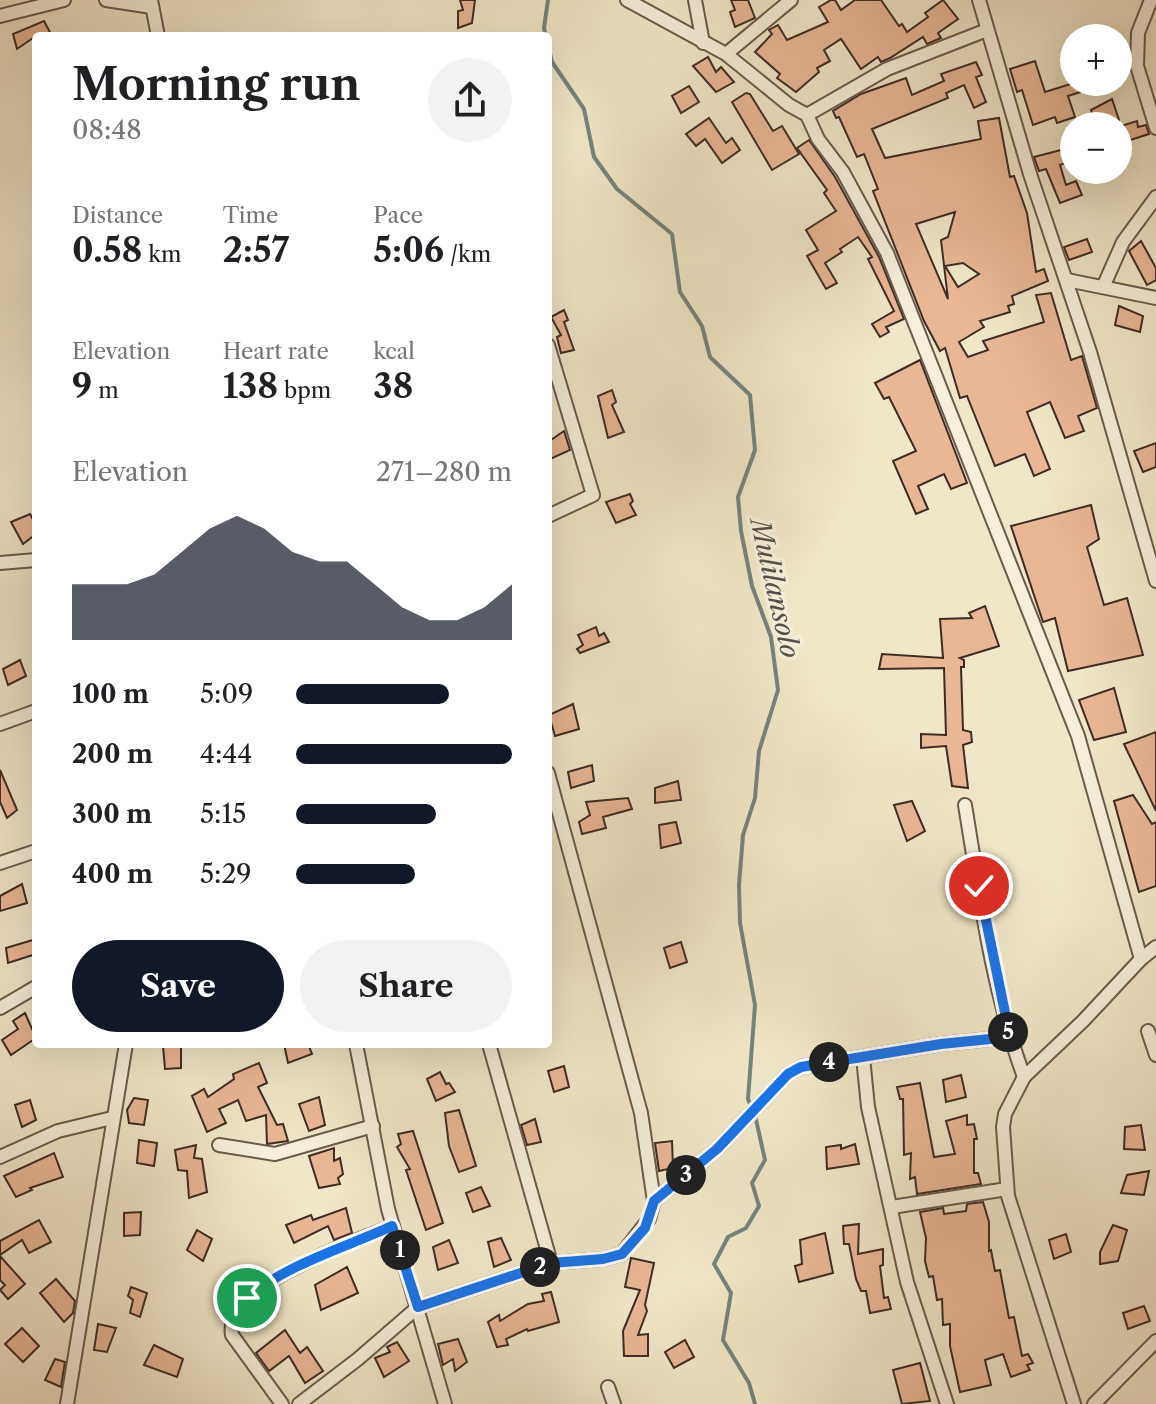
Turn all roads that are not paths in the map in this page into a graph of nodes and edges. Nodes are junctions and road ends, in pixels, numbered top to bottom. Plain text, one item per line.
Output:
1 (64, 0) edge
2 (106, 0) edge
3 (627, 0) edge
4 (695, 0) edge
5 (791, 0) edge
6 (979, 0) edge
7 (1151, 0) edge
8 (152, 3) edge
9 (0, 16) edge
10 (987, 30) junction
11 (157, 32) edge
12 (703, 43) junction
13 (726, 54) junction
14 (807, 115) junction
15 (1156, 128) edge
16 (1156, 197) edge
17 (1067, 280) junction
18 (1104, 285) junction
19 (1156, 298) edge
20 (552, 358) edge
21 (552, 514) edge
22 (32, 560) edge
23 (0, 563) edge
24 (1156, 581) edge
25 (32, 712) edge
26 (0, 724) edge
27 (552, 787) edge
28 (965, 805) dead end
29 (32, 852) edge
30 (0, 863) edge
31 (1156, 947) edge
32 (1141, 959) junction
33 (32, 989) edge
34 (0, 1008) edge
35 (1148, 1031) dead end
36 (1010, 1037) junction
37 (125, 1048) edge
38 (357, 1048) edge
39 (490, 1048) edge
40 (1156, 1055) edge
41 (863, 1057) junction
42 (1024, 1077) junction
43 (112, 1118) junction
44 (373, 1126) junction
45 (219, 1145) dead end
46 (0, 1157) edge
47 (1007, 1189) junction
48 (654, 1201) junction
49 (892, 1207) junction
50 (392, 1226) junction
51 (551, 1263) junction
52 (418, 1307) junction
53 (1156, 1341) edge
54 (608, 1387) dead end
55 (67, 1404) edge
56 (282, 1404) edge
57 (299, 1404) edge
58 (445, 1404) edge
59 (614, 1404) edge
60 (947, 1404) edge
61 (1074, 1404) edge
62 (1094, 1404) edge

1 - 9 street
2 - 8 street
3 - 12 street
4 - 12 street
5 - 13 street
6 - 10 street
7 - 15 street
8 - 11 street
10 - 14 street
10 - 17 street
12 - 13 street
13 - 14 street
14 - 32 street
16 - 18 street
17 - 18 street
17 - 24 street
18 - 19 street
20 - 21 street
22 - 23 street
25 - 26 street
27 - 48 street
28 - 36 street
29 - 30 street
31 - 32 street
32 - 42 street
33 - 34 street
35 - 40 street
36 - 41 street
36 - 42 street
37 - 43 street
38 - 44 street
39 - 51 street
41 - 48 street
41 - 49 street
42 - 47 street
43 - 46 street
43 - 55 street
44 - 45 street
44 - 50 street
47 - 49 street
47 - 61 street
48 - 51 street
49 - 60 street
50 - 52 street
50 - 56 street
51 - 52 street
52 - 57 street
52 - 58 street
53 - 62 street
54 - 59 street

